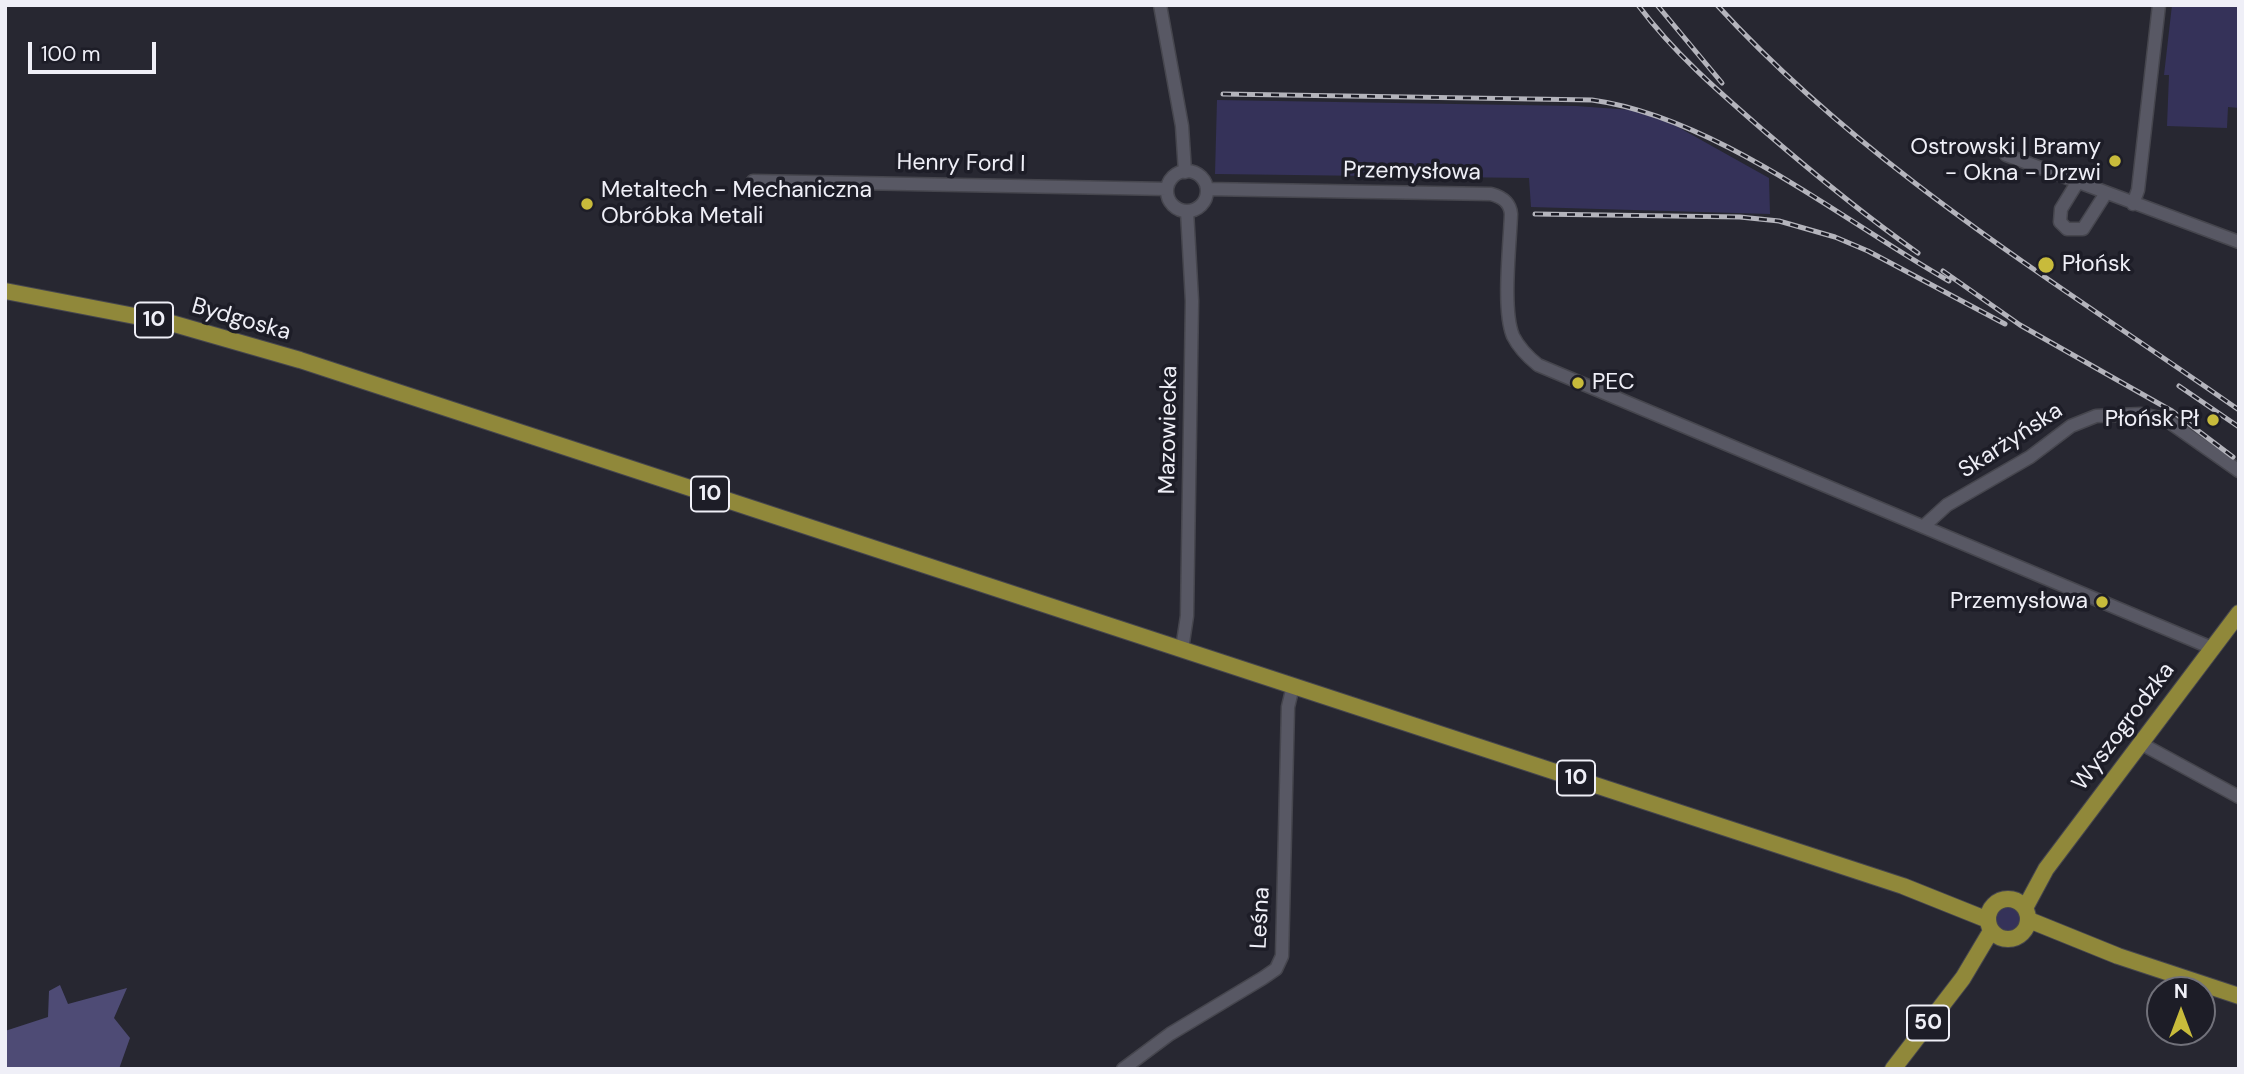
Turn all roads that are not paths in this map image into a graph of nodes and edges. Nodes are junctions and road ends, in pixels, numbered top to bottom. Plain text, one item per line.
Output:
1 (1160, 5) edge
2 (2159, 5) edge
3 (2006, 155) dead end
4 (1185, 172) junction
5 (753, 181) dead end
6 (2077, 183) junction
7 (1167, 189) junction
8 (1207, 189) junction
9 (2106, 193) junction
10 (2133, 204) junction
11 (1187, 211) junction
12 (2239, 242) edge
13 (5, 291) edge
14 (2239, 471) edge
15 (1923, 526) junction
16 (2239, 613) edge
17 (2212, 648) junction
18 (1182, 649) junction
19 (1293, 685) junction
20 (2140, 743) junction
21 (2239, 797) edge
22 (2023, 915) junction
23 (1994, 924) junction
24 (2239, 996) edge
25 (1123, 1069) edge
26 (1893, 1069) edge

1 - 4 street
2 - 10 street
3 - 6 street
4 - 7 street
4 - 8 street
5 - 7 street, Henry Ford I
6 - 9 street
6 - 9 street
7 - 11 street
8 - 11 street
8 - 15 street, Przemysłowa
9 - 10 street
10 - 12 street
11 - 18 street, Mazowiecka
13 - 18 main road, Bydgoska / 10
14 - 15 street, Skarżyńska
15 - 17 street, Przemysłowa
16 - 17 main road, Wyszogrodzka
17 - 20 main road, Wyszogrodzka
18 - 19 main road, 10
19 - 23 main road, 10
19 - 25 street, Leśna
20 - 21 street
20 - 22 main road, Wyszogrodzka
22 - 23 main road
22 - 23 main road
22 - 24 main road
23 - 26 main road, 50

